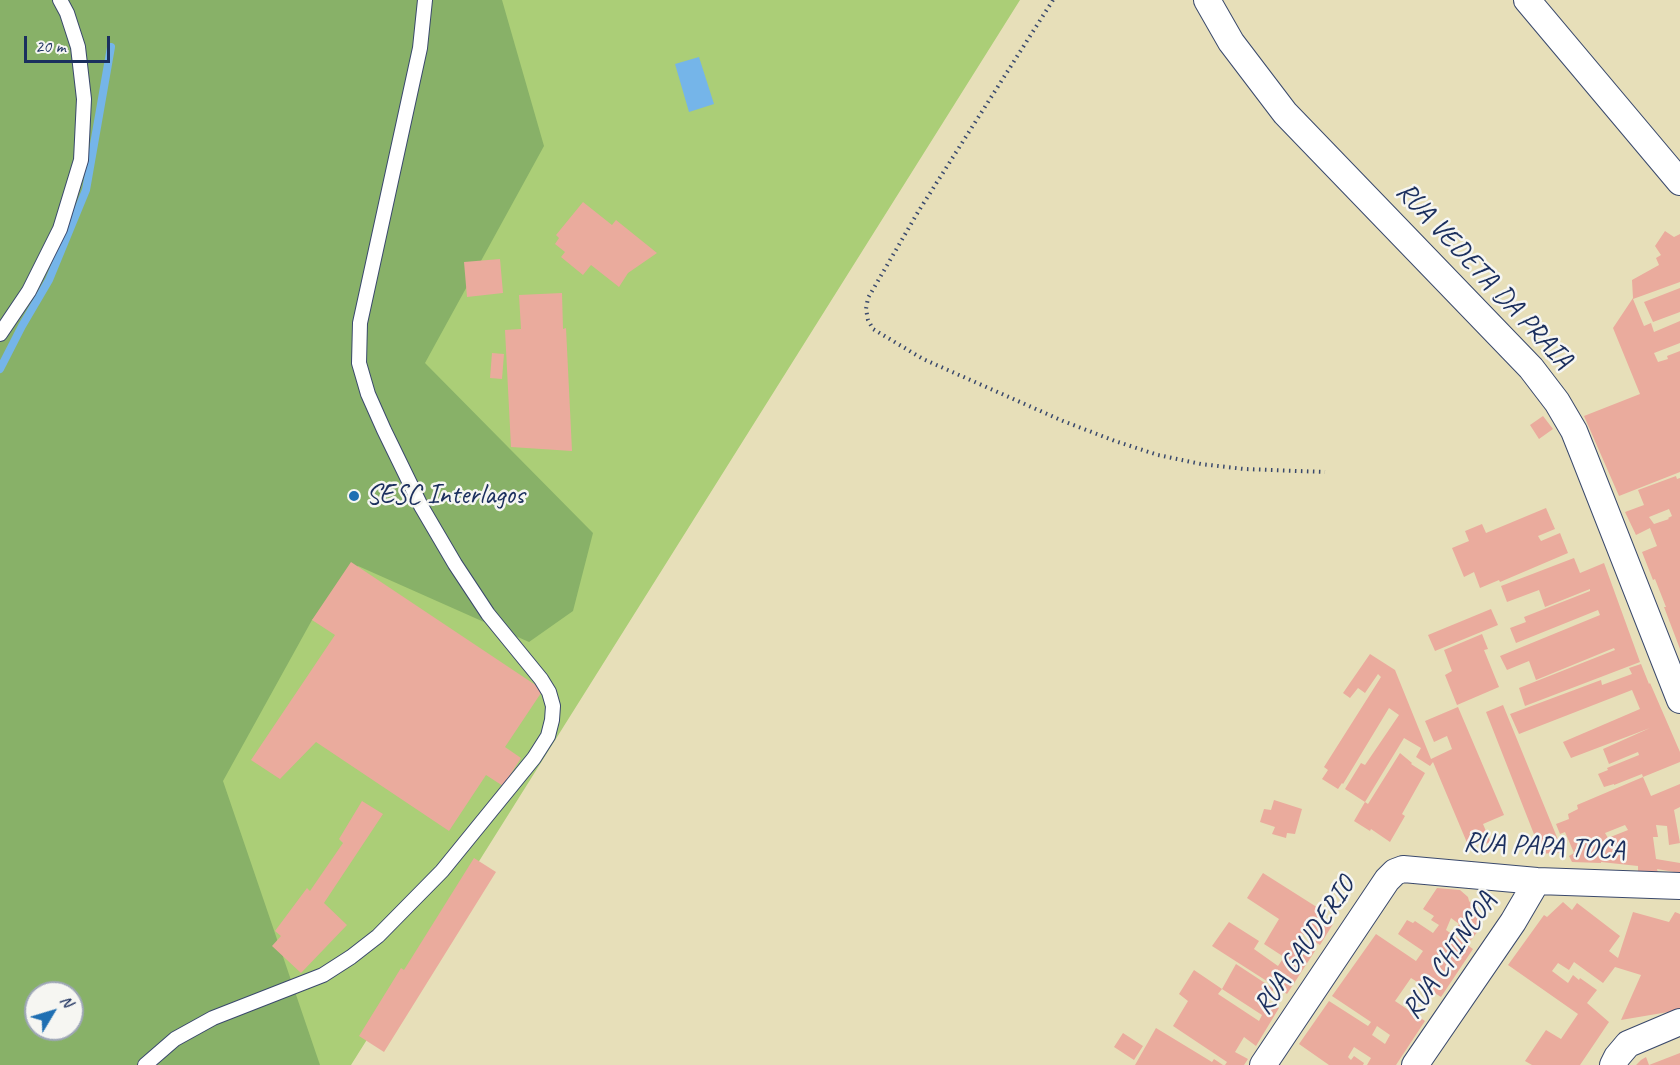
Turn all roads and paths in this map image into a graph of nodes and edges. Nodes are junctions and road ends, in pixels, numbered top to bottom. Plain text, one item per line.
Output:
1 (60, 0) edge
2 (425, 0) edge
3 (1053, 0) edge
4 (1207, 0) edge
5 (1527, 0) edge
6 (1680, 182) edge
7 (0, 334) edge
8 (1325, 472) dead end
9 (1680, 700) edge
10 (1404, 869) joint
11 (1537, 881) junction
12 (1680, 886) edge
13 (1680, 1022) edge
14 (145, 1065) edge
15 (1263, 1065) edge
16 (1414, 1065) edge
17 (1613, 1065) edge

1 - 7 lane
2 - 14 lane
3 - 8 path
4 - 9 street, RUA VEDETA DA PRAIA
5 - 6 street
10 - 11 street, RUA PAPA TOCA
10 - 15 street, RUA GAUDERIO
11 - 12 street, RUA PAPA TOCA
11 - 16 street, RUA CHINCOA
13 - 17 street

